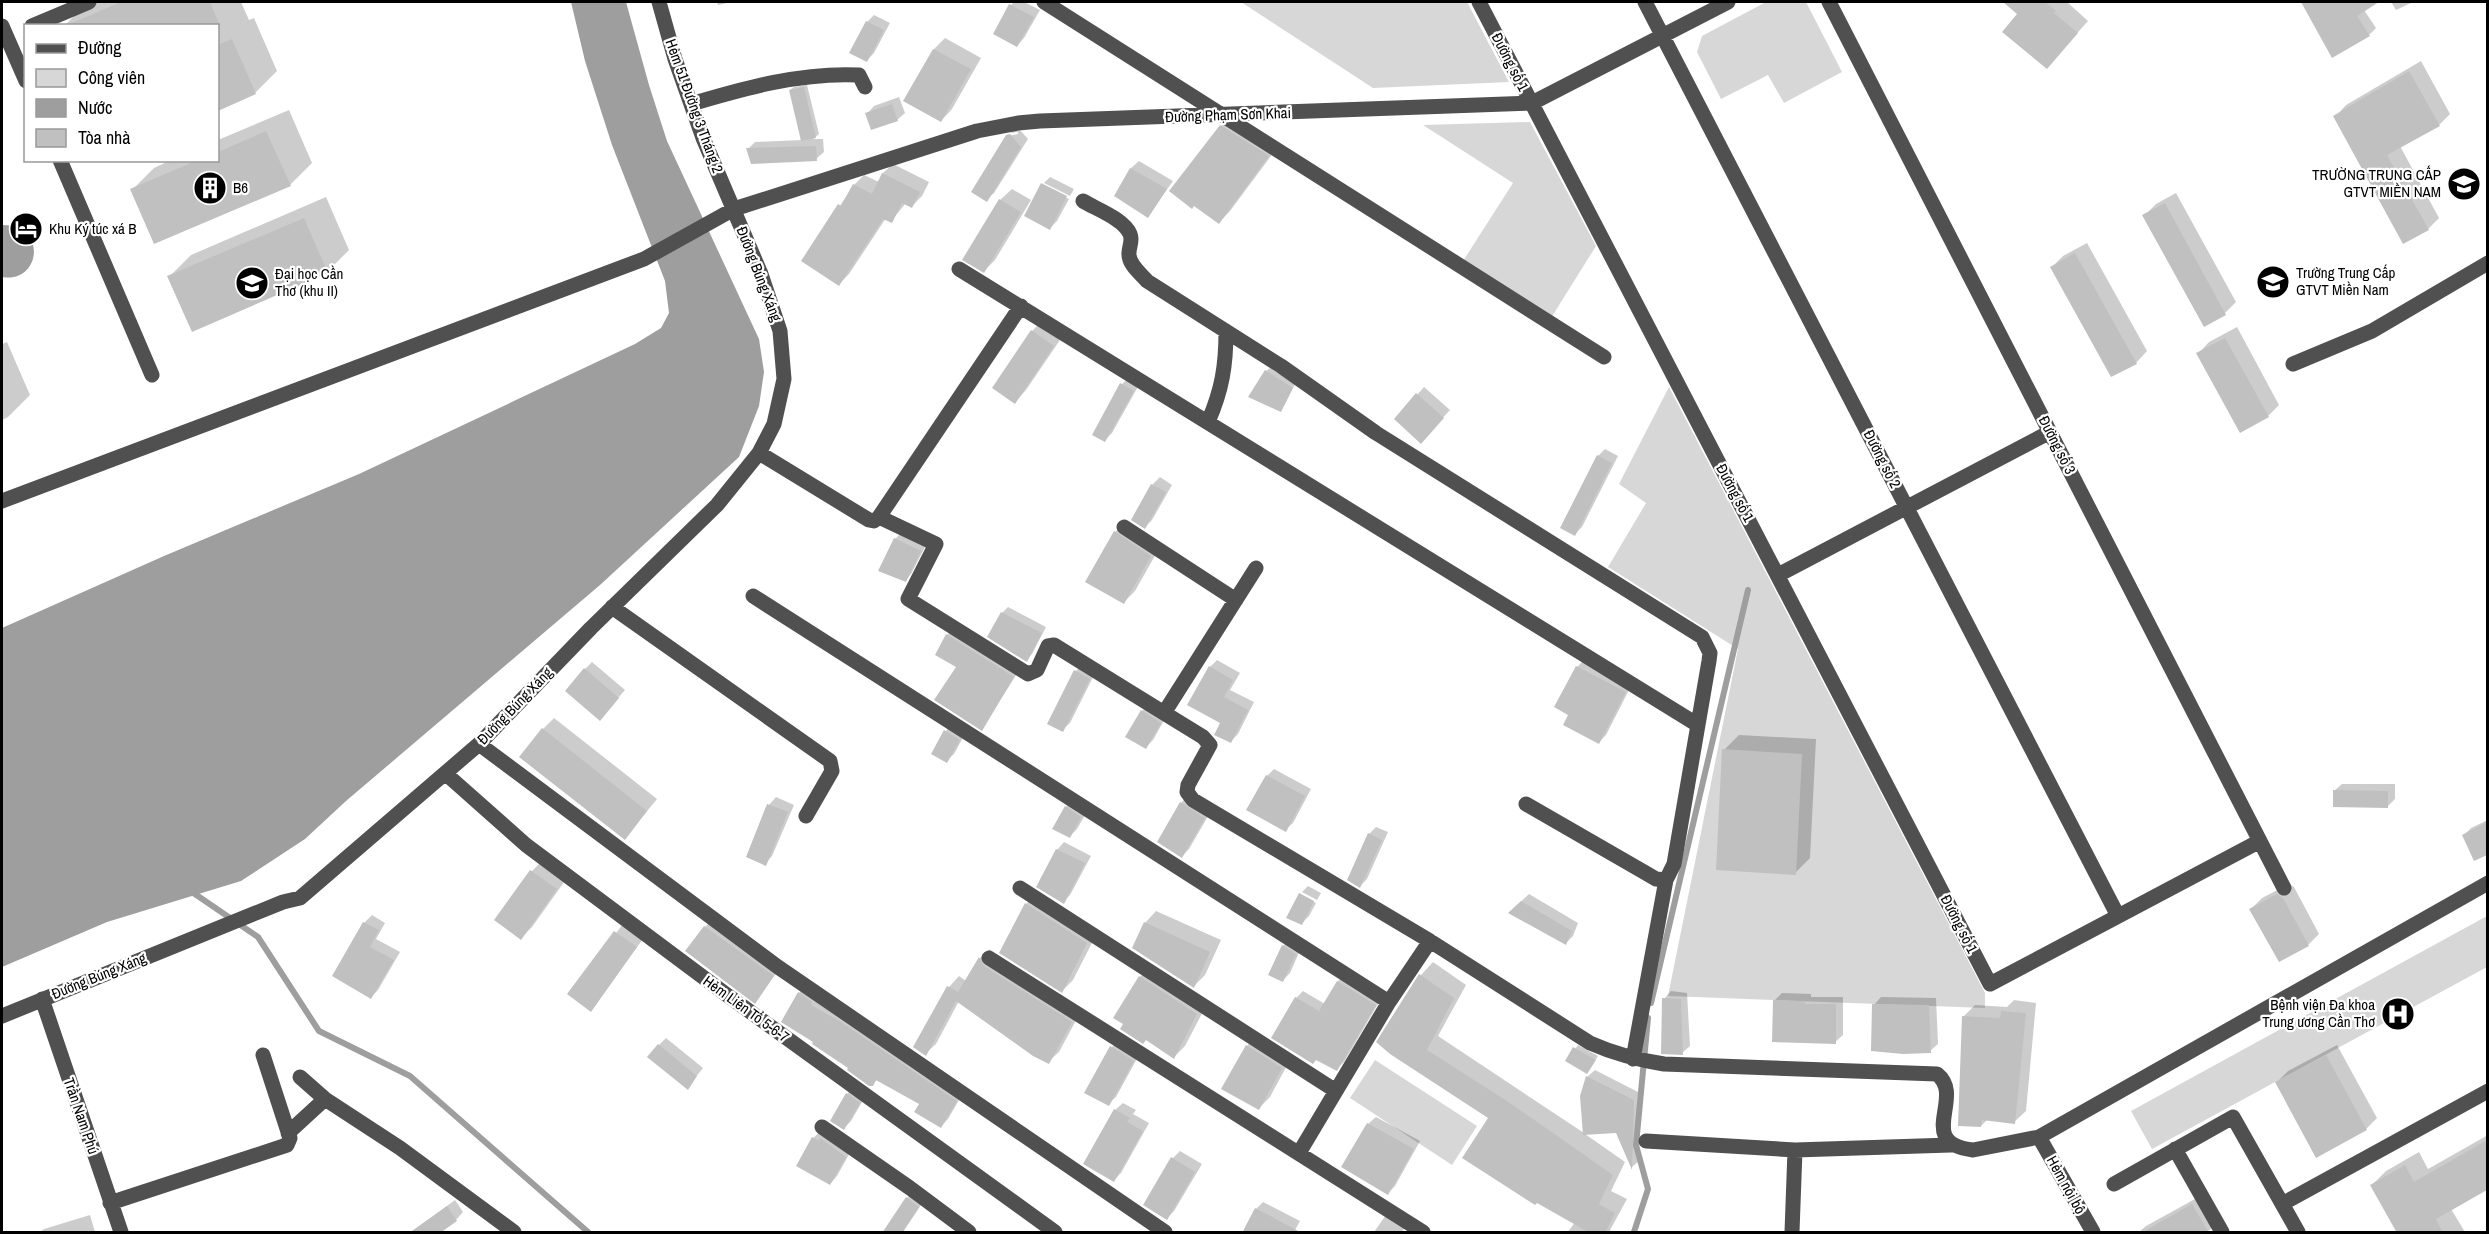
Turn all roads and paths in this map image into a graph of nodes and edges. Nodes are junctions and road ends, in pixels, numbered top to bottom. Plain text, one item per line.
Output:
1 (89, 2) edge
2 (659, 2) edge
3 (1044, 2) edge
4 (1479, 2) edge
5 (1645, 2) edge
6 (1728, 2) edge
7 (1829, 2) edge
8 (37, 24) edge
9 (24, 29) edge
10 (3, 34) edge
11 (1663, 36) junction
12 (24, 77) edge
13 (865, 87) dead end
14 (1532, 103) junction
15 (691, 104) junction
16 (1222, 115) junction
17 (61, 162) edge
18 (1083, 201) dead end
19 (734, 209) junction
20 (2487, 263) edge
21 (960, 268) dead end
22 (1021, 306) junction
23 (1226, 331) junction
24 (1604, 357) dead end
25 (2293, 364) dead end
26 (152, 375) dead end
27 (1208, 422) junction
28 (2050, 432) junction
29 (759, 453) junction
30 (2, 501) edge
31 (1907, 507) junction
32 (879, 517) junction
33 (1124, 527) dead end
34 (1256, 568) dead end
35 (1778, 575) junction
36 (753, 596) dead end
37 (1236, 600) junction
38 (612, 607) junction
39 (1164, 713) junction
40 (1698, 725) junction
41 (479, 744) junction
42 (446, 774) junction
43 (1526, 804) dead end
44 (806, 816) dead end
45 (2260, 841) junction
46 (1666, 880) junction
47 (2487, 883) edge
48 (1020, 888) dead end
49 (2284, 888) dead end
50 (2118, 916) junction
51 (1430, 941) junction
52 (990, 958) dead end
53 (42, 999) junction
54 (1389, 1002) junction
55 (2, 1016) edge
56 (263, 1055) dead end
57 (1633, 1059) junction
58 (300, 1077) dead end
59 (1336, 1091) junction
60 (2487, 1091) edge
61 (325, 1099) junction
62 (822, 1127) dead end
63 (288, 1133) junction
64 (2039, 1137) junction
65 (1646, 1141) dead end
66 (1951, 1145) junction
67 (2175, 1149) junction
68 (1796, 1150) junction
69 (1299, 1153) junction
70 (2114, 1184) dead end
71 (110, 1203) junction
72 (2282, 1204) junction
73 (121, 1233) edge
74 (513, 1233) edge
75 (969, 1233) edge
76 (1055, 1233) edge
77 (1165, 1233) edge
78 (1423, 1233) edge
79 (1792, 1233) edge
80 (2093, 1233) edge
81 (2222, 1233) edge
82 (2298, 1233) edge

1 - 8 street
2 - 15 street, Hẻm 51 Đường 3 Tháng 2
3 - 16 street
4 - 14 street, Đường số 1
5 - 11 street, Đường số 2
6 - 11 street, Đường Phạm Sơn Khai
7 - 28 street, Đường số 3
9 - 10 street
10 - 12 street
11 - 14 street, Đường Phạm Sơn Khai
11 - 31 street, Đường số 2
13 - 15 street
14 - 16 street, Đường Phạm Sơn Khai
14 - 35 street, Đường số 1
15 - 19 street, Hẻm 51 Đường 3 Tháng 2
16 - 19 street, Đường Phạm Sơn Khai
16 - 24 street
17 - 26 street
18 - 23 street
19 - 29 street, Đường Búng Xáng
19 - 30 street, Đường Phạm Sơn Khai
20 - 25 street
21 - 22 street
22 - 27 street
22 - 32 street
23 - 27 street
23 - 40 street
27 - 40 street
28 - 31 street
28 - 45 street, Đường số 3
29 - 32 street
29 - 38 street, Đường Búng Xáng
31 - 35 street
31 - 50 street, Đường số 2
32 - 39 street
33 - 37 street
34 - 37 street
35 - 50 street, Đường số 1
36 - 54 street
37 - 39 street
38 - 41 street, Đường Búng Xáng
38 - 44 street
39 - 51 street
40 - 46 street
41 - 42 street, Đường Búng Xáng
41 - 77 street
42 - 53 street, Đường Búng Xáng
42 - 76 street, Hẻm Liên Tổ 5-6-7
43 - 46 street
45 - 49 street, Đường số 3
45 - 50 street
46 - 57 street
47 - 64 street
48 - 59 street
51 - 54 street
51 - 57 street
52 - 69 street
53 - 55 street, Đường Búng Xáng
53 - 71 street, Trần Nam Phú
54 - 59 street
56 - 63 street
57 - 66 street
58 - 61 street
59 - 69 street
60 - 72 street
61 - 63 street
61 - 74 street
62 - 75 street
63 - 71 street
64 - 66 street
64 - 80 street, Hẻm nội bộ
65 - 68 street
66 - 68 street
67 - 70 street
67 - 72 street
67 - 81 street
68 - 79 street
69 - 78 street
71 - 73 street, Trần Nam Phú
72 - 82 street

